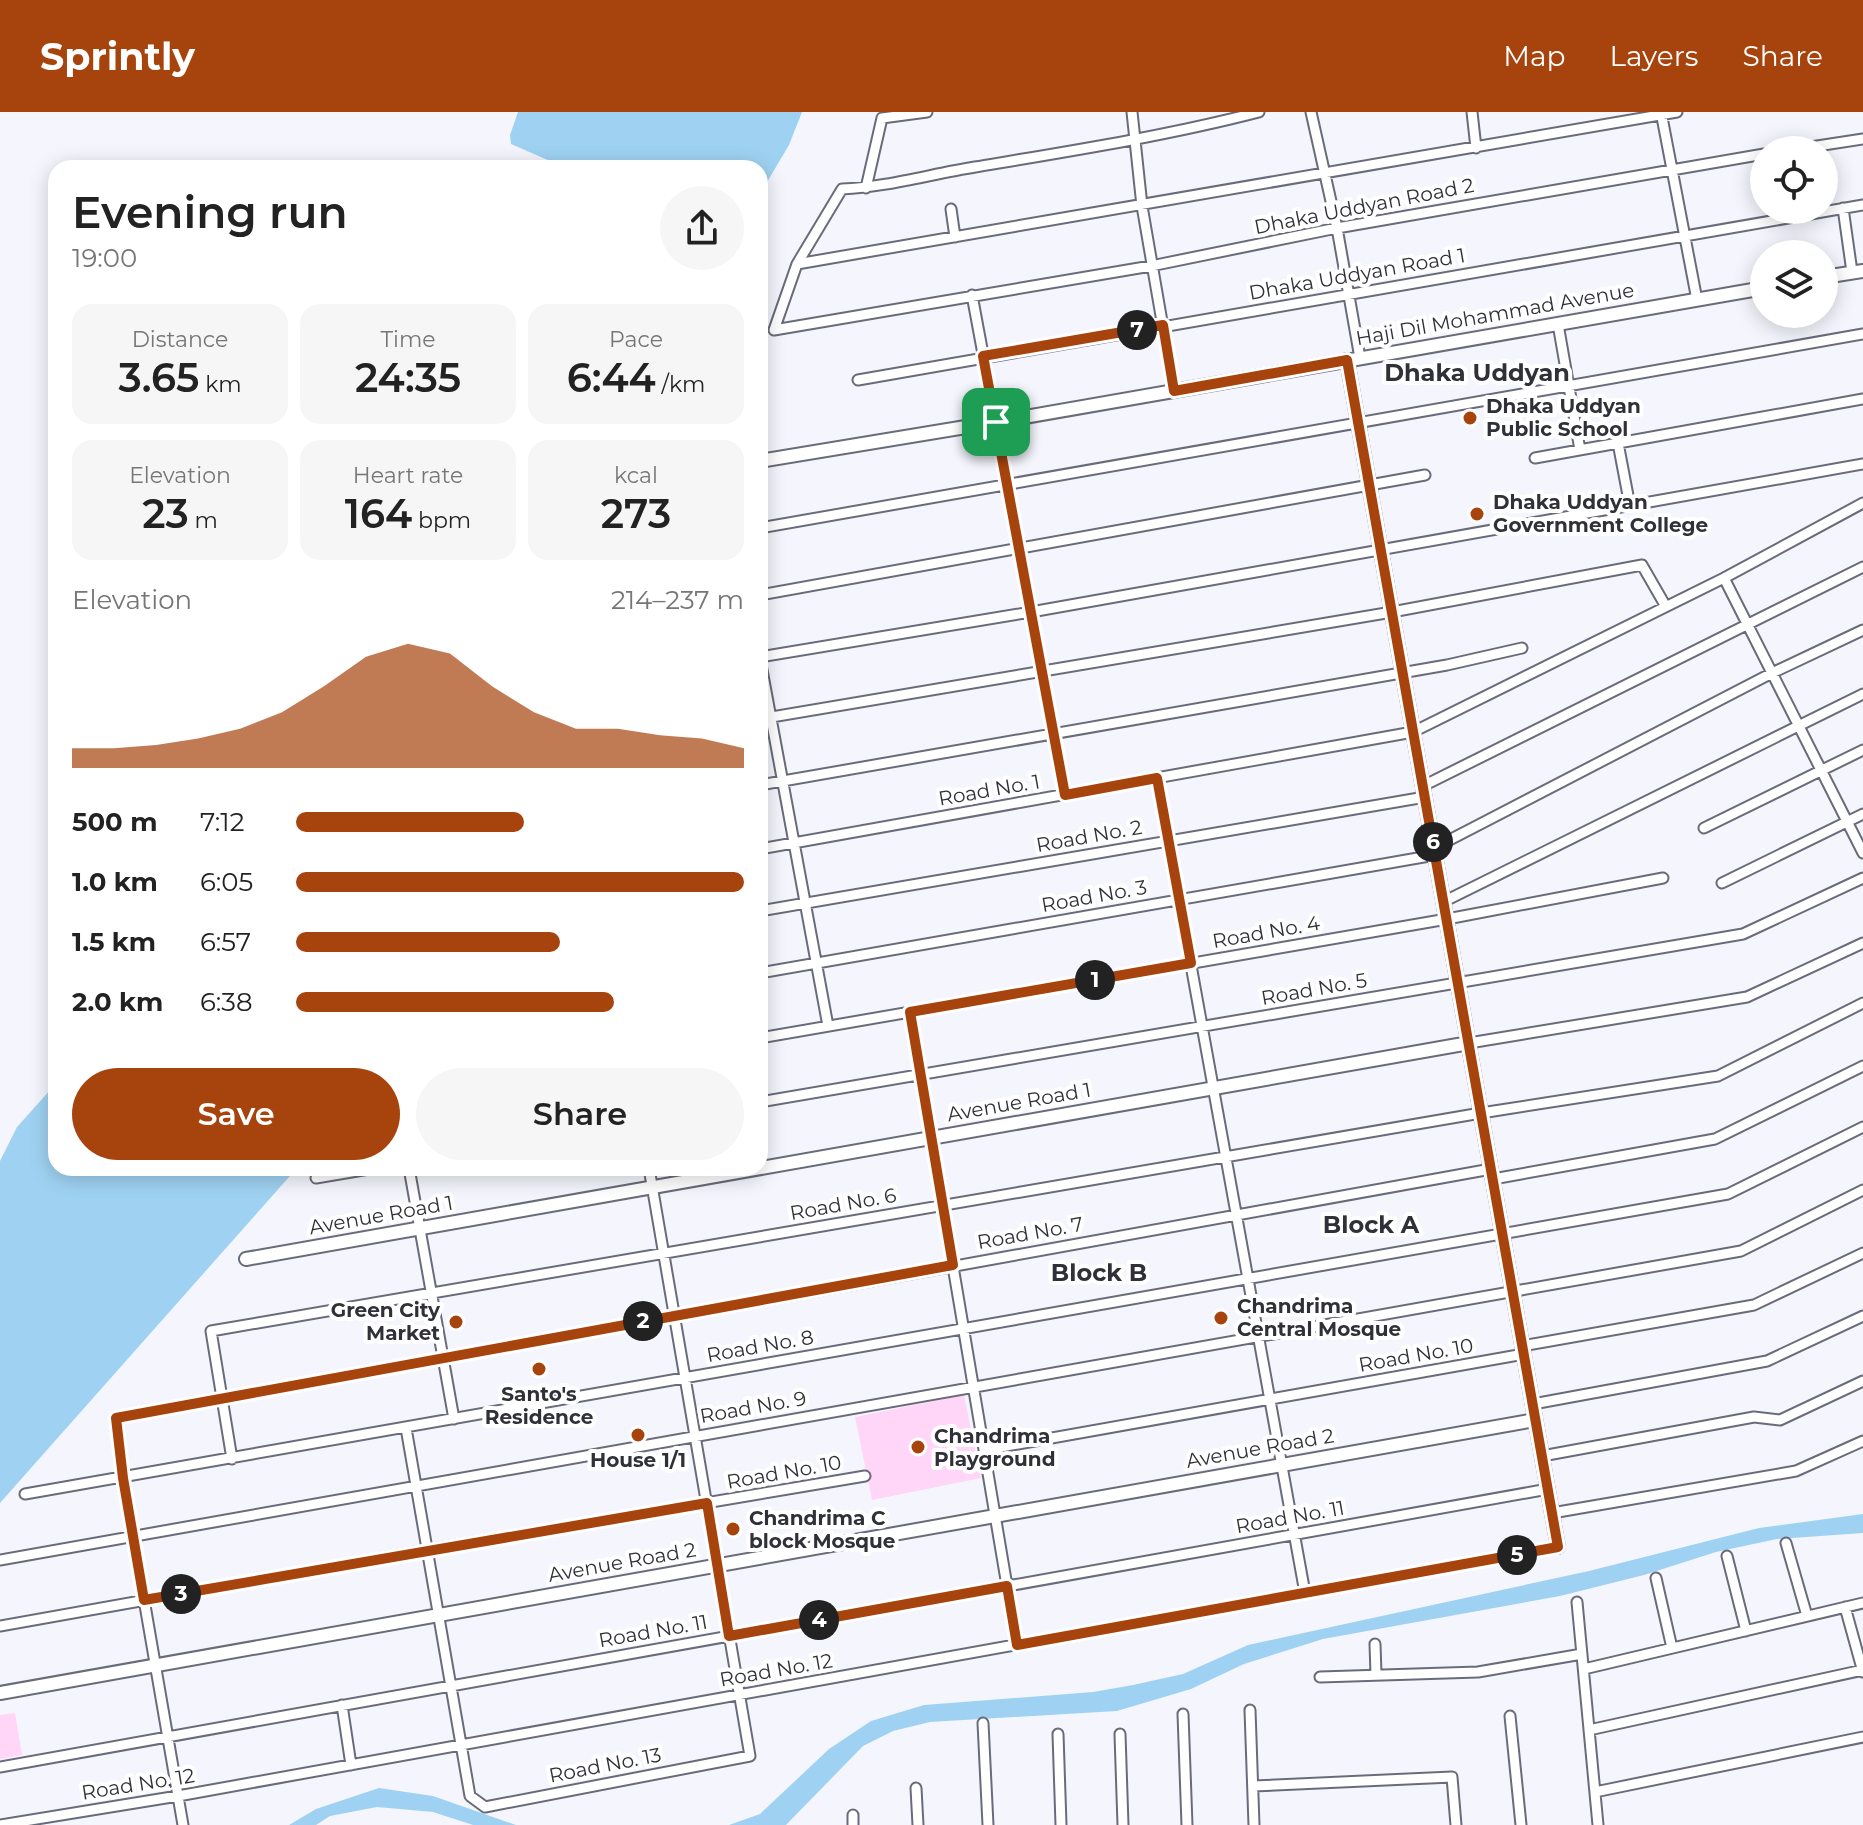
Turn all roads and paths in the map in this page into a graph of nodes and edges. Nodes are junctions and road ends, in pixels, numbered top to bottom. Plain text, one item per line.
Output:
1 (927, 112) edge
2 (1132, 112) edge
3 (1259, 112) edge
4 (1311, 112) edge
5 (1472, 112) edge
6 (1677, 112) edge
7 (1661, 113) edge
8 (1863, 139) edge
9 (1136, 140) junction
10 (1838, 143) edge
11 (1476, 148) junction
12 (1750, 156) edge
13 (1671, 168) junction
14 (1325, 172) junction
15 (866, 188) junction
16 (1863, 205) edge
17 (1142, 206) junction
18 (1843, 208) junction
19 (951, 209) dead end
20 (1337, 228) junction
21 (1684, 235) junction
22 (955, 237) junction
23 (797, 264) junction
24 (1151, 266) junction
25 (1858, 272) edge
26 (1838, 275) edge
27 (1750, 291) edge
28 (1348, 294) junction
29 (972, 295) junction
30 (1697, 300) junction
31 (1558, 324) junction
32 (1163, 325) junction
33 (1863, 334) edge
34 (983, 356) junction
35 (1354, 359) junction
36 (858, 380) dead end
37 (1569, 386) junction
38 (1174, 391) junction
39 (1863, 399) edge
40 (996, 422) junction
41 (1358, 423) junction
42 (1618, 443) junction
43 (1580, 450) junction
44 (1535, 458) dead end
45 (768, 460) edge
46 (1863, 464) edge
47 (1425, 475) dead end
48 (1007, 484) junction
49 (1369, 485) junction
50 (1863, 503) edge
51 (1630, 506) junction
52 (768, 527) edge
53 (1019, 549) junction
54 (1381, 550) junction
55 (1863, 567) edge
56 (1724, 578) junction
57 (768, 594) edge
58 (1665, 605) junction
59 (1031, 612) junction
60 (1392, 612) junction
61 (1747, 624) junction
62 (1863, 630) edge
63 (1522, 648) dead end
64 (768, 657) edge
65 (1042, 671) junction
66 (1403, 672) junction
67 (1772, 673) junction
68 (1863, 694) edge
69 (768, 701) edge
70 (771, 717) junction
71 (768, 718) edge
72 (1799, 726) junction
73 (1053, 732) junction
74 (1413, 732) junction
75 (1863, 750) edge
76 (1822, 771) junction
77 (1157, 778) junction
78 (783, 781) junction
79 (768, 784) edge
80 (1424, 792) junction
81 (1065, 795) junction
82 (1863, 814) edge
83 (1847, 821) junction
84 (1704, 828) dead end
85 (1169, 841) junction
86 (794, 843) junction
87 (768, 848) edge
88 (1434, 851) junction
89 (1863, 853) edge
90 (1663, 878) dead end
91 (1863, 878) edge
92 (1722, 883) dead end
93 (1179, 900) junction
94 (1443, 902) junction
95 (805, 903) junction
96 (768, 910) edge
97 (1447, 919) junction
98 (1863, 943) edge
99 (817, 963) junction
100 (1191, 963) junction
101 (768, 972) edge
102 (1458, 983) junction
103 (1863, 1003) edge
104 (910, 1012) junction
105 (828, 1026) junction
106 (1202, 1027) junction
107 (768, 1037) edge
108 (1469, 1043) junction
109 (1863, 1066) edge
110 (921, 1075) junction
111 (1214, 1088) junction
112 (768, 1101) edge
113 (1481, 1113) junction
114 (1863, 1127) edge
115 (932, 1138) junction
116 (1226, 1157) junction
117 (768, 1167) edge
118 (1492, 1174) junction
119 (328, 1176) edge
120 (410, 1176) edge
121 (651, 1176) edge
122 (716, 1176) edge
123 (316, 1178) dead end
124 (653, 1187) junction
125 (1863, 1190) edge
126 (943, 1205) junction
127 (1236, 1214) junction
128 (420, 1228) junction
129 (1502, 1233) junction
130 (664, 1253) junction
131 (1863, 1253) edge
132 (246, 1259) dead end
133 (953, 1265) junction
134 (1248, 1278) junction
135 (1512, 1290) junction
136 (431, 1293) junction
137 (675, 1315) junction
138 (1863, 1316) edge
139 (964, 1328) junction
140 (1258, 1335) junction
141 (1523, 1350) junction
142 (443, 1357) junction
143 (685, 1378) junction
144 (1863, 1381) edge
145 (973, 1386) junction
146 (223, 1397) junction
147 (1270, 1399) junction
148 (1533, 1404) junction
149 (454, 1419) junction
150 (1535, 1420) junction
151 (406, 1428) junction
152 (695, 1436) junction
153 (1863, 1441) edge
154 (984, 1450) junction
155 (1542, 1456) junction
156 (232, 1459) junction
157 (1282, 1465) junction
158 (865, 1476) dead end
159 (123, 1478) junction
160 (416, 1485) junction
161 (1548, 1489) junction
162 (25, 1494) dead end
163 (707, 1503) junction
164 (1552, 1513) junction
165 (995, 1516) junction
166 (1295, 1534) junction
167 (133, 1536) junction
168 (1786, 1543) dead end
169 (1558, 1547) joint
170 (427, 1550) junction
171 (1727, 1556) dead end
172 (0, 1560) edge
173 (717, 1565) junction
174 (1656, 1578) dead end
175 (1007, 1586) junction
176 (1305, 1593) junction
177 (144, 1600) junction
178 (1577, 1602) dead end
179 (1863, 1603) edge
180 (1845, 1607) junction
181 (438, 1615) junction
182 (1807, 1616) junction
183 (0, 1626) edge
184 (1746, 1631) junction
185 (729, 1636) junction
186 (1375, 1644) dead end
187 (1017, 1645) junction
188 (1672, 1648) junction
189 (1582, 1654) junction
190 (155, 1666) junction
191 (1584, 1669) junction
192 (1863, 1671) edge
193 (1376, 1674) junction
194 (1320, 1677) dead end
195 (451, 1686) junction
196 (0, 1693) edge
197 (740, 1695) junction
198 (342, 1705) junction
199 (1250, 1710) dead end
200 (1183, 1714) dead end
201 (1510, 1716) dead end
202 (983, 1723) dead end
203 (1589, 1730) junction
204 (1058, 1734) dead end
205 (1120, 1734) dead end
206 (167, 1736) junction
207 (1863, 1737) edge
208 (461, 1745) junction
209 (351, 1765) junction
210 (0, 1767) edge
211 (1253, 1786) junction
212 (916, 1788) dead end
213 (1595, 1792) junction
214 (178, 1796) junction
215 (0, 1825) edge
216 (183, 1825) edge
217 (918, 1825) edge
218 (988, 1825) edge
219 (1061, 1825) edge
220 (1123, 1825) edge
221 (1187, 1825) edge
222 (1254, 1825) edge
223 (1456, 1825) edge
224 (1521, 1825) edge
225 (1598, 1825) edge

1 - 15 street
2 - 9 street
3 - 9 street
4 - 14 street
5 - 11 street
6 - 7 street
7 - 11 street
7 - 13 street
8 - 10 street
9 - 15 street
9 - 17 street
11 - 14 street
12 - 13 street, Dhaka Uddyan Road 2
13 - 20 street, Dhaka Uddyan Road 2
13 - 21 street
14 - 17 street
14 - 20 street
15 - 23 street
16 - 18 street, Dhaka Uddyan Road 1
17 - 22 street
17 - 24 street
18 - 21 street, Dhaka Uddyan Road 1
18 - 25 street
19 - 22 street
20 - 24 street, Dhaka Uddyan Road 2
20 - 28 street
21 - 28 street, Dhaka Uddyan Road 1
21 - 30 street
22 - 23 street
23 - 29 street, Dhaka Uddyan Road 2
24 - 29 street, Dhaka Uddyan Road 2
24 - 32 street
25 - 26 street
27 - 30 street, Haji Dil Mohammad Avenue
28 - 32 street, Dhaka Uddyan Road 1
28 - 35 street
29 - 34 street
30 - 31 street, Haji Dil Mohammad Avenue
31 - 35 street, Haji Dil Mohammad Avenue
31 - 37 street
32 - 34 street, Dhaka Uddyan Road 1
32 - 38 street
33 - 37 street
34 - 36 street, Dhaka Uddyan Road 1
34 - 40 street
35 - 38 street, Haji Dil Mohammad Avenue
35 - 41 street
37 - 41 street
37 - 43 street
38 - 40 street, Haji Dil Mohammad Avenue
39 - 42 street
40 - 45 street, Haji Dil Mohammad Avenue
40 - 48 street
41 - 48 street
41 - 49 street
42 - 43 street
42 - 51 street
43 - 44 street
46 - 51 street
47 - 49 street
48 - 52 street
48 - 53 street
49 - 53 street
49 - 54 street
50 - 56 street, Road No. 1
51 - 54 street
53 - 57 street
53 - 59 street
54 - 59 street
54 - 60 street
55 - 61 street, Road No. 2
56 - 58 street, Road No. 1
56 - 61 street
58 - 60 street
58 - 74 street, Road No. 1
59 - 64 street
59 - 65 street
60 - 65 street
60 - 66 street
61 - 67 street
61 - 80 street, Road No. 2
62 - 67 street, Road No. 3
63 - 66 street
65 - 70 street
65 - 73 street
66 - 73 street
66 - 74 street
67 - 72 street
67 - 88 street, Road No. 3
68 - 72 street
69 - 70 street
70 - 71 street
70 - 78 street
72 - 76 street
72 - 94 street
73 - 78 street
73 - 81 street
74 - 77 street, Road No. 1
74 - 80 street
75 - 76 street
76 - 83 street
76 - 84 street
77 - 81 street, Road No. 1
77 - 85 street
78 - 79 street
78 - 86 street
80 - 85 street, Road No. 2
80 - 88 street
81 - 86 street, Road No. 1
82 - 83 street
83 - 89 street
83 - 92 street
85 - 93 street
85 - 95 street, Road No. 2
86 - 87 street, Road No. 1
86 - 95 street
88 - 93 street, Road No. 3
88 - 94 street
90 - 97 street, Road No. 4
91 - 102 street, Road No. 5
93 - 99 street, Road No. 3
93 - 100 street
94 - 97 street
95 - 96 street, Road No. 2
95 - 99 street
97 - 100 street, Road No. 4
97 - 102 street
98 - 108 street
99 - 101 street, Road No. 3
99 - 105 street
100 - 104 street, Road No. 4
100 - 106 street
102 - 106 street, Road No. 5
102 - 108 street
103 - 113 street, Road No. 6
104 - 105 street, Road No. 4
104 - 110 street
105 - 107 street, Road No. 4
106 - 110 street, Road No. 5
106 - 111 street
108 - 111 street, Avenue Road 1
108 - 113 street
109 - 118 street, Road No. 7
110 - 112 street, Road No. 5
110 - 115 street
111 - 115 street, Avenue Road 1
111 - 116 street
113 - 116 street, Road No. 6
113 - 118 street
114 - 129 street, Road No. 8
115 - 117 street, Avenue Road 1
115 - 126 street
116 - 126 street, Road No. 6
116 - 127 street
118 - 127 street, Road No. 7
118 - 129 street
119 - 123 street
120 - 128 street
121 - 124 street
122 - 124 street, Avenue Road 1
124 - 128 street, Avenue Road 1
124 - 130 street
125 - 135 street, Road No. 9
126 - 130 street, Road No. 6
126 - 133 street
127 - 133 street, Road No. 7
127 - 134 street
128 - 132 street, Avenue Road 1
128 - 136 street
129 - 134 street, Road No. 8
129 - 135 street
130 - 136 street, Road No. 6
130 - 137 street
131 - 141 street, Road No. 10
133 - 137 street, Road No. 7
133 - 139 street
134 - 139 street, Road No. 8
134 - 140 street
135 - 140 street, Road No. 9
135 - 141 street
136 - 142 street
136 - 146 street, Road No. 6
137 - 142 street, Road No. 7
137 - 143 street
138 - 148 street
139 - 143 street, Road No. 8
139 - 145 street
140 - 145 street, Road No. 9
140 - 147 street
141 - 147 street, Road No. 10
141 - 148 street
142 - 146 street, Road No. 7
142 - 149 street
143 - 149 street, Road No. 8
143 - 152 street
144 - 155 street
145 - 152 street, Road No. 9
145 - 154 street
146 - 156 street
146 - 159 street, Road No. 7
147 - 154 street, Road No. 10
147 - 157 street
148 - 150 street
149 - 151 street, Road No. 8
150 - 155 street
150 - 157 street, Avenue Road 2
151 - 156 street, Road No. 8
151 - 160 street
152 - 160 street, Road No. 9
152 - 163 street
153 - 164 street
154 - 165 street
155 - 161 street
156 - 159 street, Road No. 8
157 - 165 street, Avenue Road 2
157 - 166 street
158 - 163 street, Road No. 10
159 - 162 street, Road No. 8
159 - 167 street
160 - 167 street, Road No. 9
160 - 170 street
161 - 164 street
161 - 166 street, Road No. 11
163 - 170 street, Road No. 10
163 - 173 street
164 - 169 street
165 - 173 street, Avenue Road 2
165 - 175 street
166 - 175 street, Road No. 11
166 - 176 street
167 - 172 street, Road No. 9
167 - 177 street
168 - 182 street
169 - 176 street, Road No. 12
170 - 177 street, Road No. 10
170 - 181 street
171 - 184 street
173 - 181 street, Avenue Road 2
173 - 185 street
174 - 188 street
175 - 185 street, Road No. 11
175 - 187 street
176 - 187 street, Road No. 12
177 - 183 street, Road No. 10
177 - 190 street
178 - 189 street
179 - 180 street
180 - 182 street
180 - 192 street
181 - 190 street, Avenue Road 2
181 - 195 street
182 - 184 street
184 - 188 street
185 - 195 street, Road No. 11
185 - 197 street
186 - 193 street
187 - 197 street, Road No. 12
188 - 191 street
189 - 191 street
189 - 193 street
190 - 196 street, Avenue Road 2
190 - 206 street
191 - 203 street
192 - 203 street
193 - 194 street
195 - 198 street, Road No. 11
195 - 208 street
197 - 208 street, Road No. 12
197 - 208 street, Road No. 13
198 - 206 street, Road No. 11
198 - 209 street
199 - 211 street
200 - 221 street
201 - 224 street
202 - 218 street
203 - 213 street
204 - 219 street
205 - 220 street
206 - 210 street, Road No. 11
206 - 214 street
207 - 213 street
208 - 209 street, Road No. 12
209 - 214 street, Road No. 12
211 - 222 street
211 - 223 street
212 - 217 street
213 - 225 street
214 - 215 street, Road No. 12
214 - 216 street

